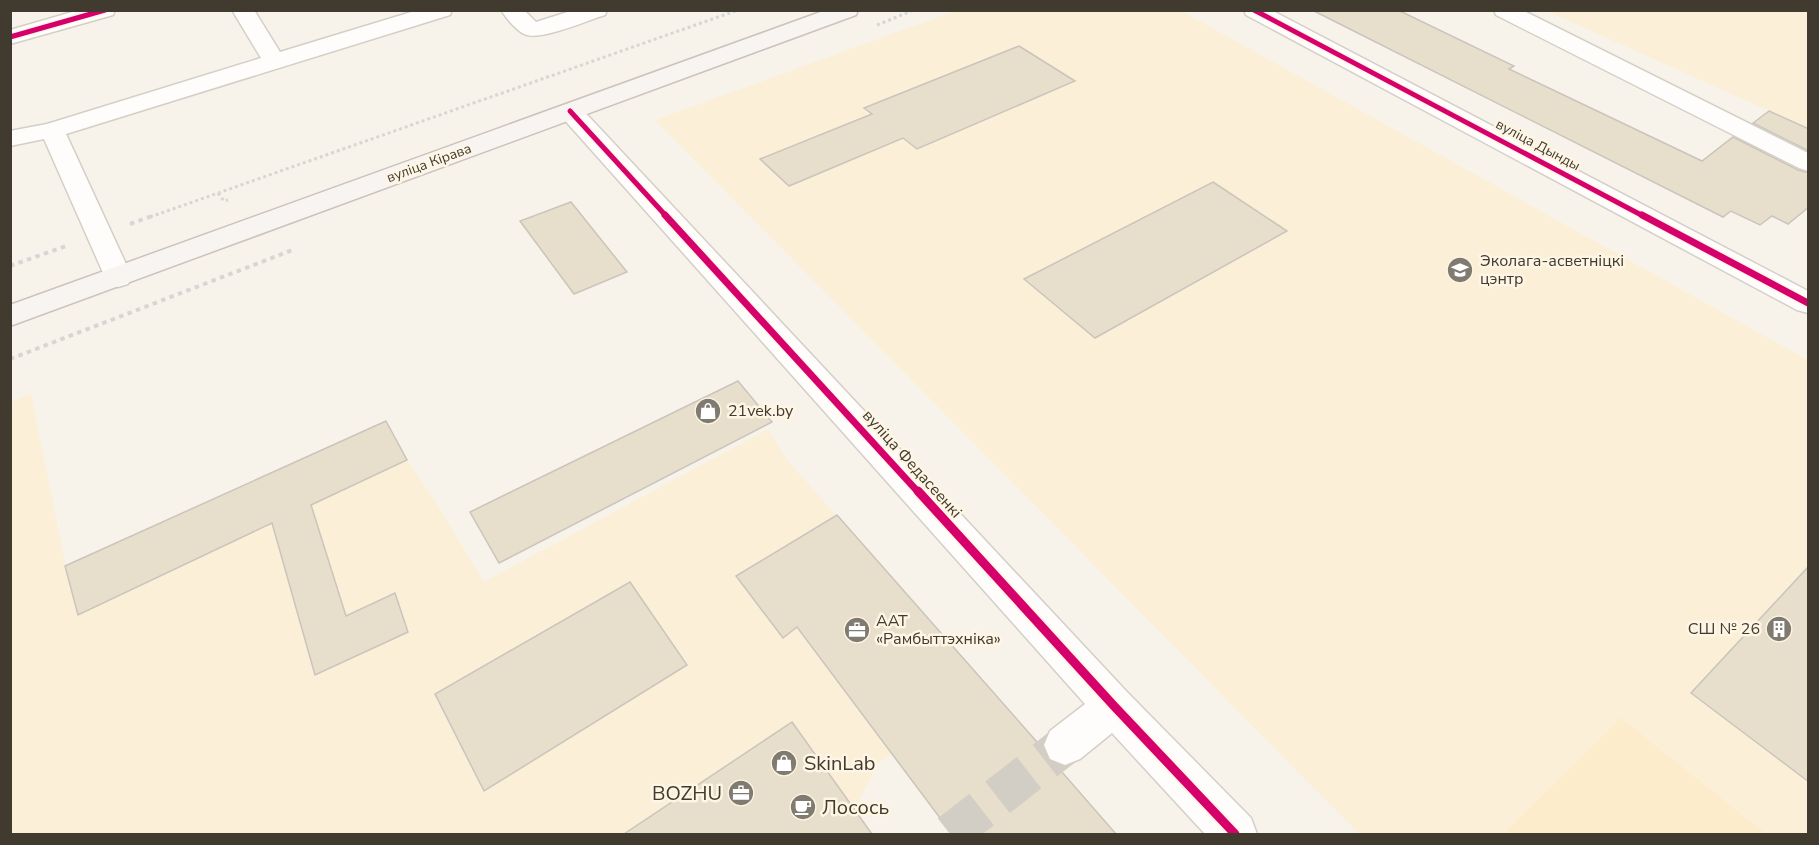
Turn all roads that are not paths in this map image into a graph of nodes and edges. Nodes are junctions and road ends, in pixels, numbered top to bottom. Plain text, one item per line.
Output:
1 (105, 10) edge
2 (243, 10) edge
3 (441, 10) edge
4 (511, 10) edge
5 (597, 10) edge
6 (849, 10) edge
7 (1254, 10) edge
8 (1504, 10) edge
9 (10, 37) edge
10 (275, 62) junction
11 (570, 111) junction
12 (52, 129) junction
13 (10, 139) edge
14 (1809, 163) edge
15 (118, 277) junction
16 (1806, 298) edge
17 (10, 316) edge
18 (1114, 706) junction
19 (1065, 745) tunnel mouth
20 (1235, 834) edge

1 - 9 street
2 - 10 street
3 - 10 street
4 - 5 street
6 - 11 main road, вуліца Кірава
7 - 16 street, вуліца Дынды
8 - 14 street
10 - 12 street
11 - 15 main road, вуліца Кірава
11 - 18 street, вуліца Федасеенкі
12 - 13 street
12 - 15 street
15 - 17 main road, вуліца Кірава
18 - 19 street
18 - 20 street, вуліца Федасеенкі

